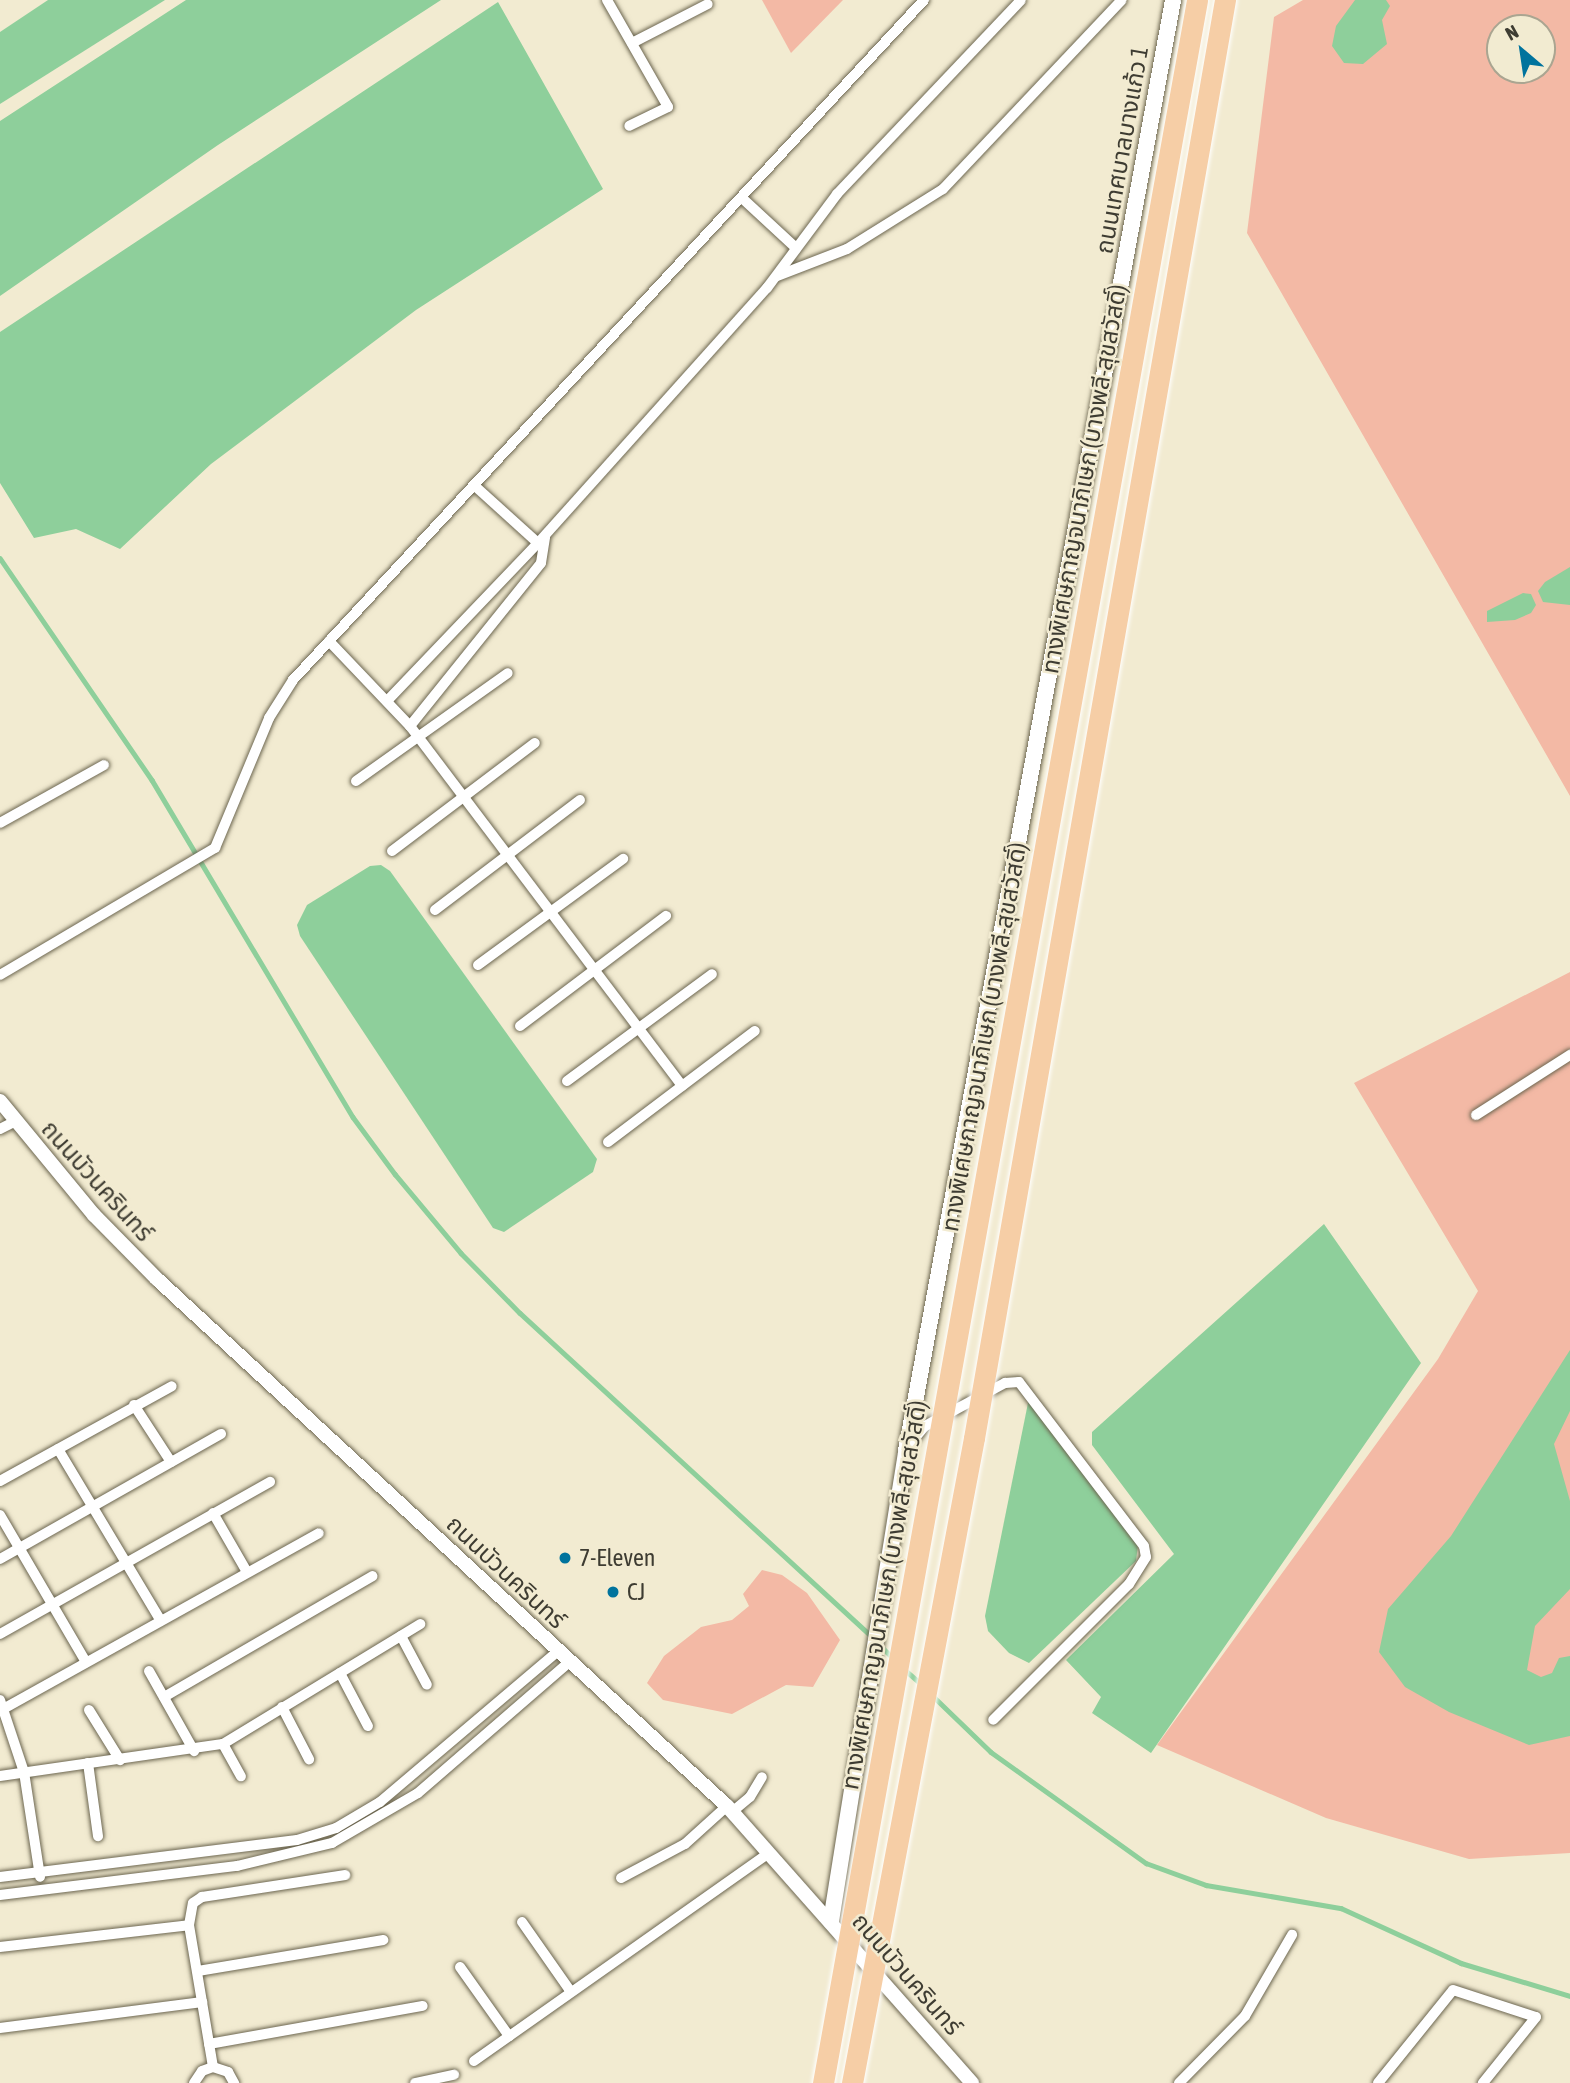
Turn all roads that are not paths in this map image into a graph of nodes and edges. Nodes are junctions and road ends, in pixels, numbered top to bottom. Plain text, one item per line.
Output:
1 (607, 0) edge
2 (924, 0) edge
3 (1021, 0) edge
4 (1122, 0) edge
5 (1173, 0) edge
6 (1197, 0) edge
7 (1225, 0) edge
8 (708, 4) dead end
9 (632, 43) junction
10 (629, 126) dead end
11 (742, 198) junction
12 (796, 248) junction
13 (777, 276) junction
14 (476, 487) junction
15 (546, 534) junction
16 (538, 543) junction
17 (329, 641) junction
18 (508, 673) dead end
19 (387, 701) junction
20 (410, 726) junction
21 (418, 737) junction
22 (536, 743) dead end
23 (104, 765) dead end
24 (356, 781) dead end
25 (463, 796) junction
26 (580, 800) dead end
27 (0, 823) edge
28 (392, 851) dead end
29 (508, 856) junction
30 (623, 859) dead end
31 (435, 910) dead end
32 (551, 913) junction
33 (666, 916) dead end
34 (478, 965) dead end
35 (594, 970) junction
36 (712, 974) dead end
37 (0, 975) edge
38 (520, 1026) dead end
39 (638, 1027) junction
40 (755, 1031) dead end
41 (1570, 1055) edge
42 (567, 1081) dead end
43 (682, 1086) junction
44 (0, 1101) edge
45 (1476, 1115) dead end
46 (15, 1122) junction
47 (0, 1129) edge
48 (608, 1142) dead end
49 (172, 1386) dead end
50 (134, 1405) junction
51 (221, 1434) dead end
52 (58, 1449) junction
53 (906, 1451) junction
54 (171, 1462) junction
55 (0, 1482) edge
56 (270, 1482) dead end
57 (95, 1505) junction
58 (213, 1513) junction
59 (0, 1515) edge
60 (319, 1533) dead end
61 (20, 1548) junction
62 (0, 1559) edge
63 (128, 1562) junction
64 (247, 1572) junction
65 (373, 1576) dead end
66 (53, 1604) junction
67 (161, 1621) junction
68 (420, 1624) dead end
69 (0, 1634) edge
70 (401, 1636) junction
71 (557, 1651) junction
72 (86, 1662) junction
73 (568, 1662) junction
74 (149, 1671) dead end
75 (340, 1673) junction
76 (427, 1685) dead end
77 (164, 1697) junction
78 (2, 1704) edge
79 (282, 1707) junction
80 (89, 1710) dead end
81 (993, 1720) dead end
82 (368, 1726) dead end
83 (223, 1744) junction
84 (194, 1751) junction
85 (309, 1759) dead end
86 (120, 1760) junction
87 (88, 1763) junction
88 (24, 1772) junction
89 (0, 1776) edge
90 (241, 1776) dead end
91 (762, 1777) dead end
92 (729, 1809) junction
93 (98, 1836) dead end
94 (770, 1852) junction
95 (39, 1873) junction
96 (345, 1875) dead end
97 (0, 1877) edge
98 (621, 1878) dead end
99 (42, 1890) junction
100 (0, 1895) edge
101 (831, 1921) junction
102 (522, 1922) dead end
103 (189, 1924) junction
104 (1292, 1935) dead end
105 (383, 1940) dead end
106 (0, 1947) edge
107 (460, 1967) dead end
108 (198, 1971) junction
109 (571, 1992) junction
110 (202, 2002) junction
111 (423, 2006) dead end
112 (0, 2028) edge
113 (509, 2036) junction
114 (209, 2044) junction
115 (474, 2061) dead end
116 (213, 2067) junction
117 (454, 2075) dead end
118 (194, 2083) edge
119 (234, 2083) edge
120 (415, 2083) edge
121 (823, 2083) edge
122 (852, 2083) edge
123 (972, 2083) edge
124 (1179, 2083) edge
125 (1378, 2083) edge
126 (1483, 2083) edge

1 - 9 street
2 - 11 street
3 - 12 street
4 - 13 street
5 - 53 main road, ถนนเทศบาลบางแก้ว 1
6 - 121 highway, ทางพิเศษกาญจนาภิเษก (บางพลี-สุขสวัสดิ์), bridge
7 - 122 highway, bridge
8 - 9 street
9 - 10 street
11 - 12 street
11 - 14 street
12 - 13 street
13 - 15 street
14 - 16 street
14 - 17 street
15 - 16 street
15 - 20 street
16 - 19 street
17 - 19 street
17 - 37 street
18 - 21 street
19 - 20 street
20 - 21 street
21 - 24 street
21 - 25 street
22 - 25 street
23 - 27 street
25 - 28 street
25 - 29 street
26 - 29 street
29 - 31 street
29 - 32 street
30 - 32 street
32 - 34 street
32 - 35 street
33 - 35 street
35 - 38 street
35 - 39 street
36 - 39 street
39 - 42 street
39 - 43 street
40 - 43 street
41 - 45 street
43 - 48 street
44 - 46 street, ถนนบัวนครินทร์
46 - 47 street
46 - 71 street, ถนนบัวนครินทร์
49 - 50 street
50 - 52 street
50 - 54 street
51 - 54 street
52 - 55 street
52 - 57 street
53 - 81 street
53 - 101 main road, ถนนเทศบาลบางแก้ว 1
54 - 57 street
56 - 58 street
57 - 61 street
57 - 63 street
58 - 63 street
58 - 64 street
59 - 61 street
60 - 64 street
61 - 62 street
61 - 66 street
63 - 66 street
63 - 67 street
64 - 67 street
65 - 77 street
66 - 69 street
66 - 72 street
67 - 72 street
68 - 70 street
70 - 75 street
70 - 76 street
71 - 73 street, ถนนบัวนครินทร์
71 - 95 street
72 - 78 street
73 - 92 street, ถนนบัวนครินทร์
73 - 99 street
74 - 77 street
75 - 79 street
75 - 82 street
77 - 84 street
78 - 88 street
79 - 83 street
79 - 85 street
80 - 86 street
83 - 84 street
83 - 90 street
84 - 86 street
86 - 87 street
87 - 88 street
87 - 93 street
88 - 89 street
88 - 95 street
91 - 92 street
92 - 94 street, ถนนบัวนครินทร์
92 - 98 street
94 - 101 street, ถนนบัวนครินทร์
94 - 109 street
95 - 97 street
95 - 99 street
96 - 103 street
99 - 100 street
101 - 123 street, ถนนบัวนครินทร์
102 - 109 street
103 - 106 street
103 - 108 street
104 - 124 street
105 - 108 street
107 - 113 street
108 - 110 street
109 - 113 street
110 - 112 street
110 - 114 street
111 - 114 street
113 - 115 street
114 - 116 street
116 - 118 street
116 - 119 street
117 - 120 street
125 - 126 street

